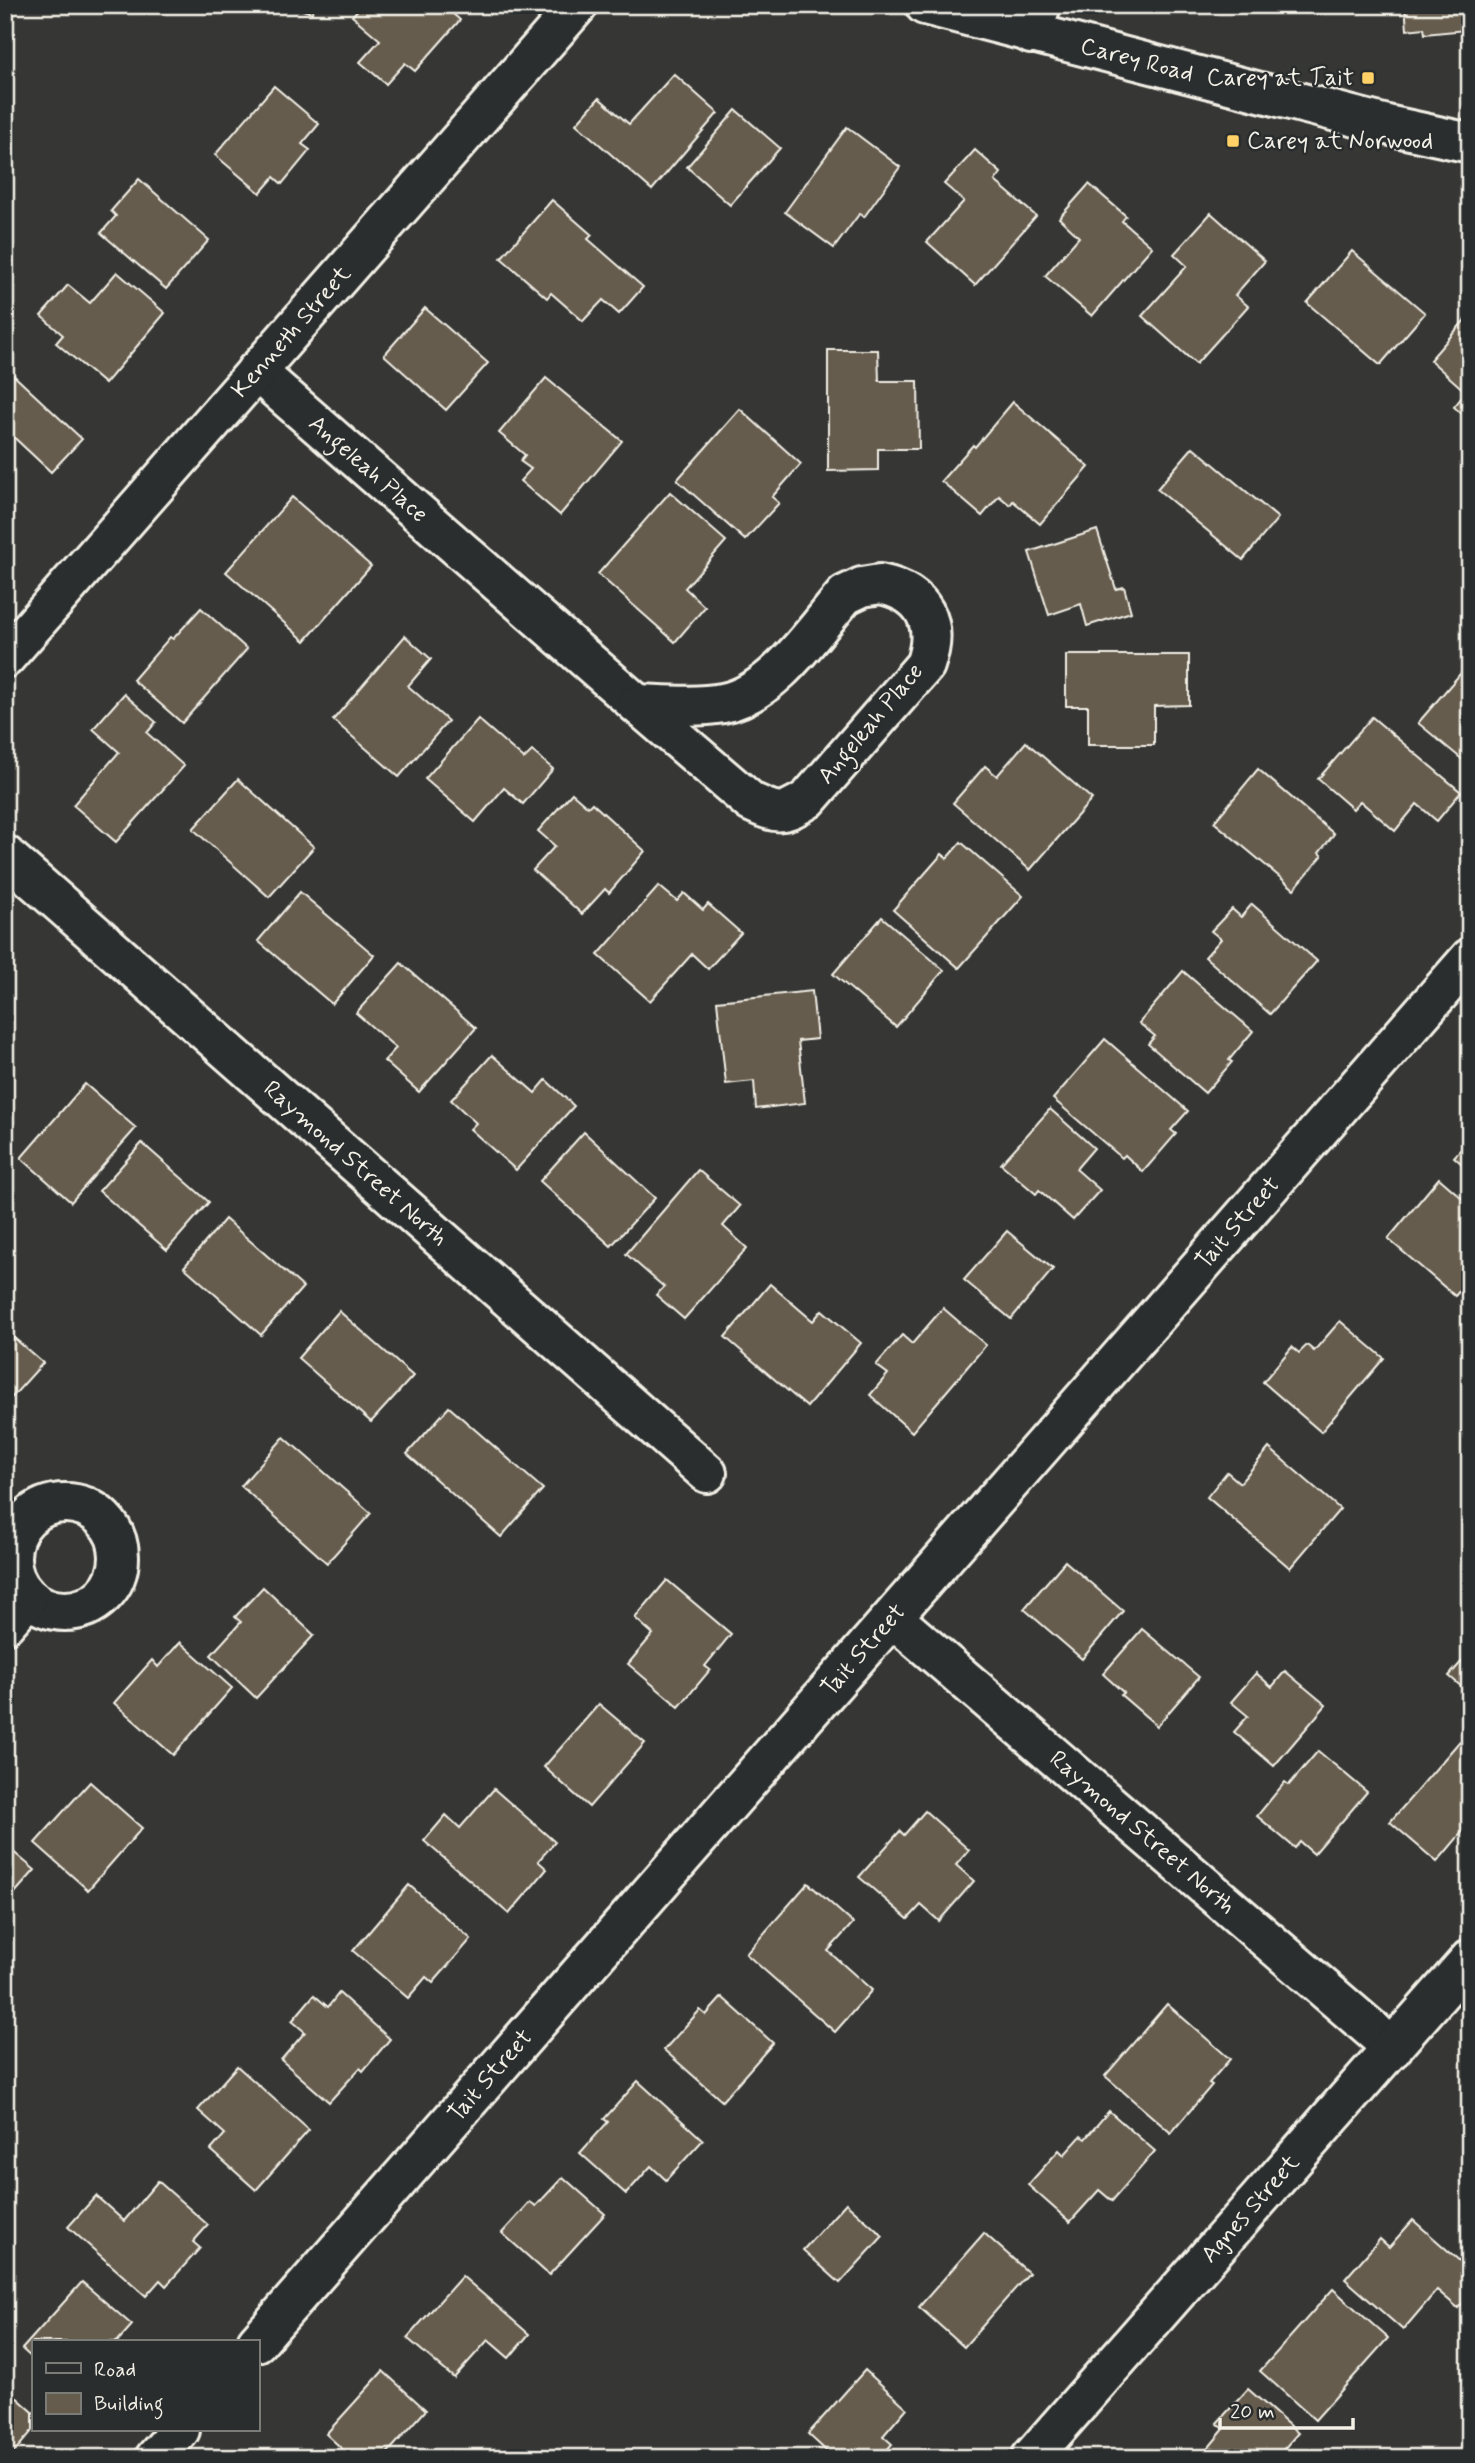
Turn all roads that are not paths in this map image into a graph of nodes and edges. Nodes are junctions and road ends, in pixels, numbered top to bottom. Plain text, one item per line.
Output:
1 (578, 5) edge
2 (925, 5) edge
3 (1036, 19) edge
4 (1470, 143) edge
5 (256, 370) junction
6 (5, 658) edge
7 (637, 704) junction
8 (5, 855) edge
9 (1470, 958) edge
10 (707, 1474) dead end
11 (893, 1618) junction
12 (1470, 1959) edge
13 (1393, 2048) junction
14 (259, 2340) edge
15 (178, 2432) edge
16 (155, 2458) edge
17 (1031, 2458) edge

1 - 5 street, Kenneth Street
2 - 3 street, Carey Road
3 - 4 street, Carey Road
5 - 6 street, Kenneth Street
5 - 7 street, Angeleah Place
7 - 7 street, Angeleah Place
8 - 10 street, Raymond Street North
9 - 11 street, Tait Street
11 - 13 street, Raymond Street North
11 - 14 street, Tait Street
12 - 13 street, Agnes Street
13 - 17 street, Agnes Street
15 - 16 street

